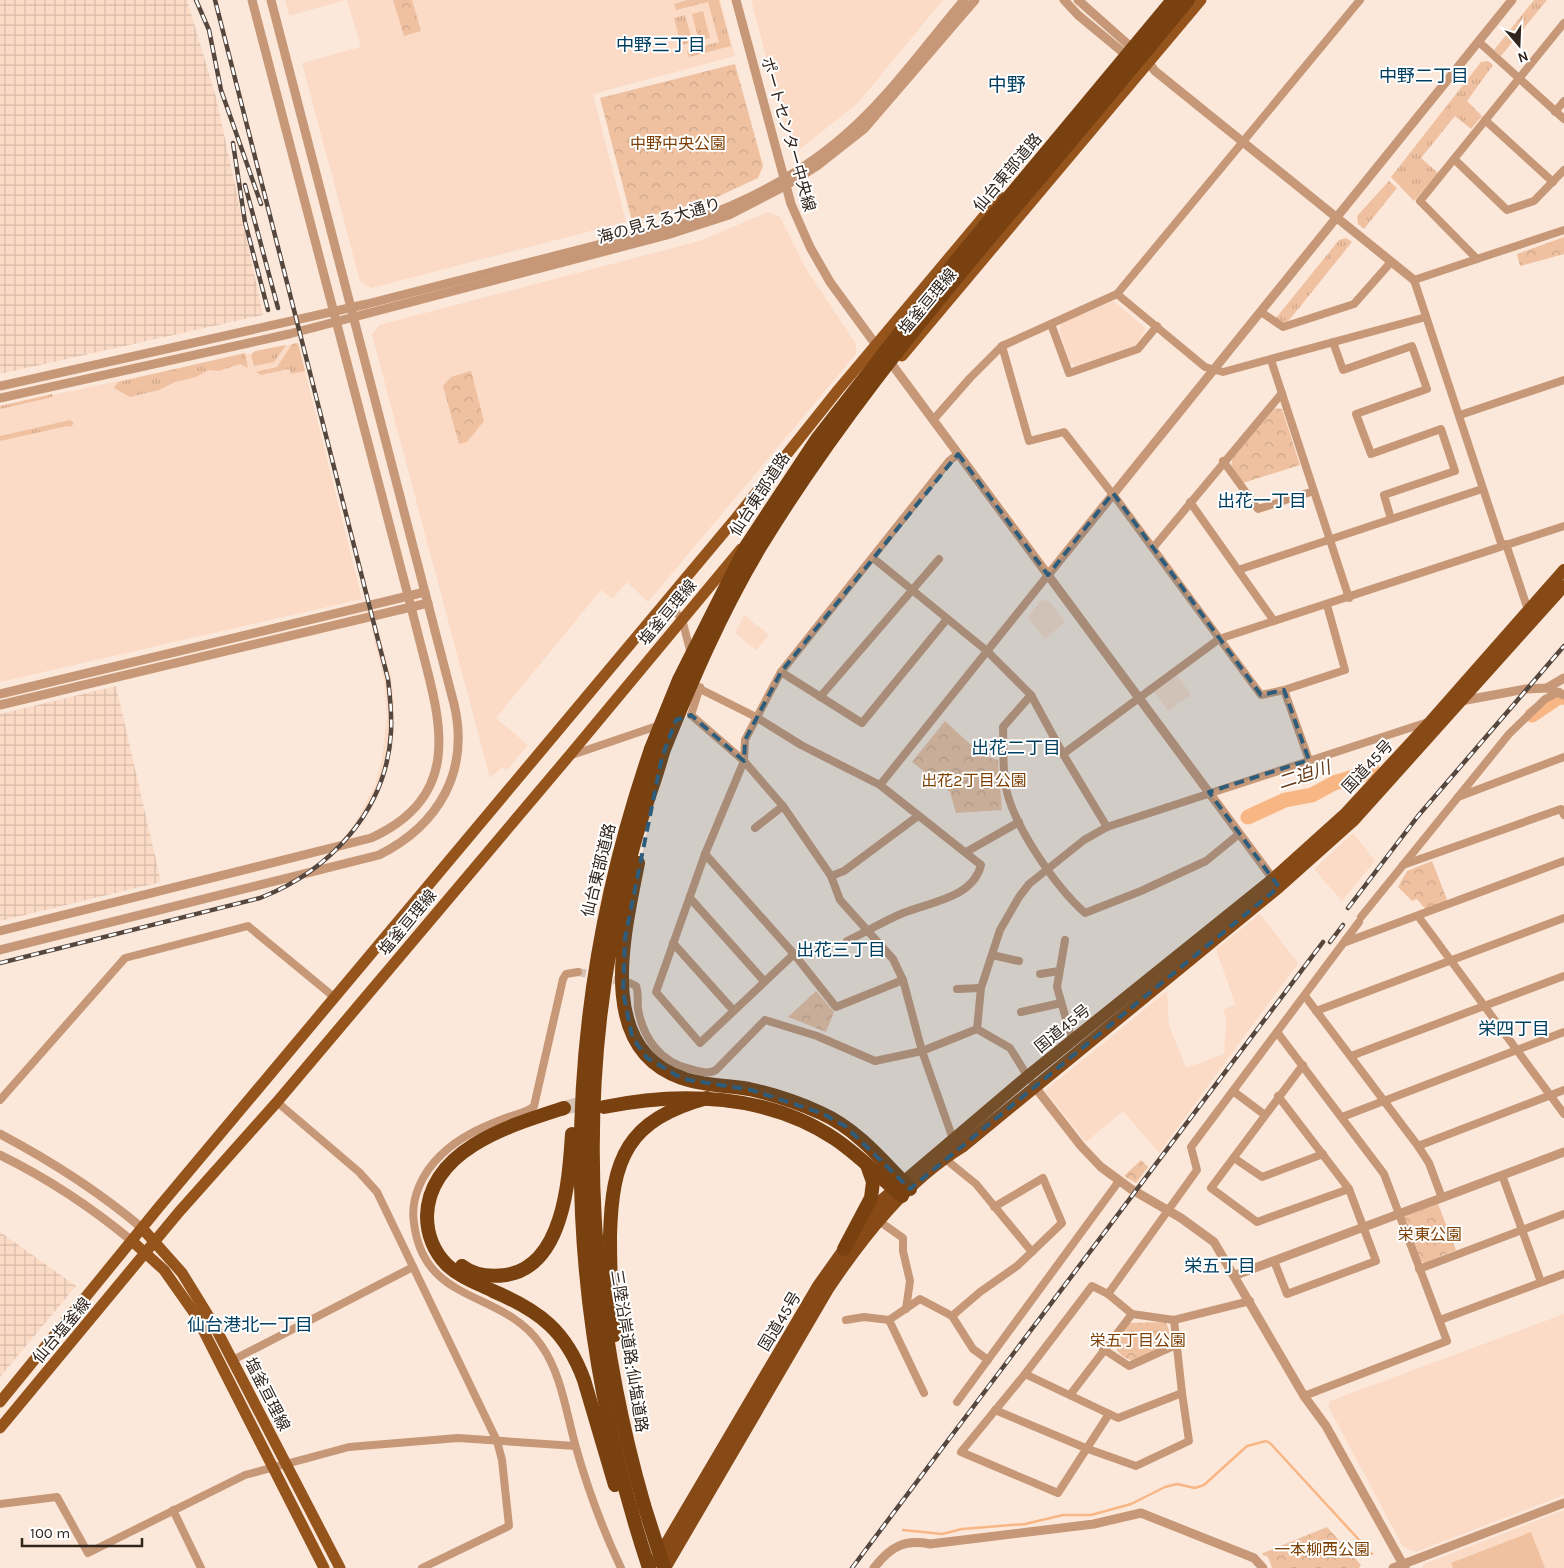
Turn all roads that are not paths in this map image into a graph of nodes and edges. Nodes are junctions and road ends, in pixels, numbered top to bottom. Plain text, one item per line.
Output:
1 (252, 0) edge
2 (270, 0) edge
3 (736, 0) edge
4 (964, 0) edge
5 (976, 0) edge
6 (1064, 0) edge
7 (1078, 0) edge
8 (1167, 0) edge
9 (1173, 0) edge
10 (1188, 0) edge
11 (1201, 0) edge
12 (1360, 0) edge
13 (1512, 0) edge
14 (1564, 23) edge
15 (1479, 42) junction
16 (1125, 49) junction
17 (1150, 67) junction
18 (1518, 78) junction
19 (1564, 101) edge
20 (1555, 112) junction
21 (1485, 120) junction
22 (1564, 120) edge
23 (1243, 143) junction
24 (1454, 159) junction
25 (1564, 170) edge
26 (784, 182) junction
27 (1553, 182) junction
28 (1337, 217) junction
29 (1564, 230) edge
30 (1477, 259) junction
31 (1391, 262) junction
32 (1414, 280) junction
33 (1117, 294) junction
34 (333, 310) junction
35 (352, 312) junction
36 (1261, 312) junction
37 (1426, 317) junction
38 (336, 322) junction
39 (1051, 324) junction
40 (1157, 326) junction
41 (1334, 342) junction
42 (876, 345) junction
43 (1002, 346) junction
44 (1271, 360) junction
45 (894, 366) junction
46 (1213, 371) junction
47 (1564, 380) edge
48 (0, 386) edge
49 (1282, 393) junction
50 (0, 398) edge
51 (1460, 416) junction
52 (934, 419) junction
53 (958, 454) junction
54 (1223, 462) junction
55 (1482, 489) junction
56 (1314, 491) junction
57 (1113, 493) junction
58 (1190, 502) junction
59 (1391, 518) junction
60 (1564, 526) edge
61 (1330, 539) junction
62 (1504, 545) junction
63 (1153, 548) junction
64 (873, 558) junction
65 (939, 559) dead end
66 (1238, 570) junction
67 (1564, 570) edge
68 (1048, 575) junction
69 (1564, 586) edge
70 (912, 590) junction
71 (425, 592) junction
72 (408, 597) junction
73 (1349, 598) junction
74 (665, 602) junction
75 (428, 603) junction
76 (1327, 605) junction
77 (412, 608) junction
78 (1528, 610) junction
79 (682, 619) junction
80 (947, 619) junction
81 (1274, 621) junction
82 (1219, 640) junction
83 (987, 651) junction
84 (781, 672) junction
85 (1564, 678) edge
86 (1547, 688) junction
87 (700, 689) junction
88 (1284, 690) junction
89 (0, 694) edge
90 (1562, 694) edge
91 (1031, 695) junction
92 (820, 698) junction
93 (1138, 698) junction
94 (1462, 701) junction
95 (0, 705) edge
96 (1447, 710) junction
97 (691, 715) junction
98 (756, 717) junction
99 (1431, 721) junction
100 (659, 753) junction
101 (1063, 754) junction
102 (570, 756) junction
103 (1564, 757) edge
104 (1310, 760) junction
105 (744, 761) junction
106 (880, 785) junction
107 (1209, 792) junction
108 (1457, 797) junction
109 (783, 806) junction
110 (1564, 815) edge
111 (918, 816) junction
112 (1020, 822) junction
113 (1107, 827) junction
114 (755, 828) dead end
115 (1239, 834) junction
116 (966, 852) junction
117 (705, 854) junction
118 (1564, 860) edge
119 (1403, 865) junction
120 (1047, 870) junction
121 (831, 876) junction
122 (1276, 883) junction
123 (690, 898) junction
124 (1418, 916) junction
125 (1564, 918) edge
126 (869, 930) junction
127 (0, 932) edge
128 (1065, 940) dead end
129 (847, 941) dead end
130 (1345, 942) junction
131 (673, 943) junction
132 (0, 950) edge
133 (794, 954) junction
134 (992, 955) junction
135 (1019, 961) dead end
136 (1451, 961) junction
137 (1060, 970) junction
138 (578, 972) dead end
139 (1040, 974) dead end
140 (1564, 976) edge
141 (903, 980) junction
142 (764, 981) junction
143 (630, 983) dead end
144 (957, 988) dead end
145 (981, 988) junction
146 (591, 992) junction
147 (1305, 996) junction
148 (334, 997) junction
149 (1061, 1003) junction
150 (1485, 1007) junction
151 (733, 1010) junction
152 (1316, 1011) junction
153 (1021, 1012) dead end
154 (977, 1029) junction
155 (1277, 1032) junction
156 (1564, 1032) edge
157 (1072, 1040) junction
158 (1517, 1049) junction
159 (922, 1051) junction
160 (1351, 1056) junction
161 (1303, 1065) junction
162 (1031, 1082) junction
163 (722, 1086) junction
164 (1564, 1090) edge
165 (1233, 1091) junction
166 (1551, 1095) junction
167 (1278, 1096) junction
168 (707, 1098) junction
169 (0, 1100) edge
170 (1385, 1101) junction
171 (277, 1102) junction
172 (596, 1105) junction
173 (1564, 1114) edge
174 (1265, 1115) junction
175 (1342, 1117) junction
176 (0, 1134) edge
177 (953, 1139) junction
178 (1418, 1146) junction
179 (1564, 1152) edge
180 (1323, 1154) junction
181 (0, 1155) edge
182 (944, 1158) junction
183 (1234, 1158) junction
184 (866, 1163) junction
185 (1502, 1176) junction
186 (1119, 1181) junction
187 (902, 1189) junction
188 (1349, 1189) junction
189 (1442, 1198) junction
190 (994, 1207) junction
191 (1166, 1210) junction
192 (1399, 1214) junction
193 (1564, 1214) edge
194 (879, 1221) junction
195 (142, 1228) junction
196 (1364, 1228) junction
197 (1522, 1230) junction
198 (132, 1241) junction
199 (156, 1242) junction
200 (844, 1249) junction
201 (1032, 1252) junction
202 (147, 1254) junction
203 (1274, 1261) junction
204 (413, 1267) junction
205 (1419, 1269) junction
206 (1564, 1274) edge
207 (1236, 1276) junction
208 (1541, 1282) junction
209 (1108, 1294) junction
210 (1250, 1301) junction
211 (906, 1308) junction
212 (1132, 1314) junction
213 (952, 1316) junction
214 (846, 1320) dead end
215 (889, 1320) junction
216 (1174, 1320) junction
217 (1440, 1320) junction
218 (1178, 1344) junction
219 (1103, 1349) junction
220 (233, 1360) junction
221 (988, 1360) junction
222 (1025, 1374) junction
223 (924, 1393) dead end
224 (1182, 1393) junction
225 (1070, 1395) junction
226 (1304, 1396) junction
227 (0, 1402) edge
228 (957, 1402) dead end
229 (995, 1410) junction
230 (1109, 1414) junction
231 (0, 1428) edge
232 (496, 1441) junction
233 (575, 1446) junction
234 (1088, 1449) junction
235 (286, 1464) junction
236 (273, 1468) junction
237 (1564, 1503) edge
238 (0, 1504) edge
239 (635, 1506) junction
240 (172, 1510) junction
241 (1404, 1566) edge
242 (201, 1568) edge
243 (324, 1568) edge
244 (340, 1568) edge
245 (422, 1568) edge
246 (621, 1568) edge
247 (644, 1568) edge
248 (650, 1568) edge
249 (664, 1568) edge
250 (874, 1568) edge
251 (1263, 1568) edge
252 (1393, 1568) edge

1 - 34 street
2 - 35 street
3 - 26 street, ポートセンター中央線
4 - 26 street
5 - 26 street, 海の見える大通り
6 - 16 street
7 - 16 street
8 - 16 main road, 塩釜亘理線
9 - 100 highway, 仙台東部道路, bridge
10 - 100 highway, 仙台東部道路, bridge
11 - 17 main road, 塩釜亘理線
12 - 23 street
13 - 15 street
14 - 18 street
15 - 18 street
15 - 28 street
16 - 17 street
16 - 42 main road, 塩釜亘理線
17 - 23 street
17 - 45 main road, 塩釜亘理線
18 - 20 street
18 - 21 street
19 - 20 street
20 - 22 street
21 - 24 street
21 - 27 street
23 - 28 street
23 - 33 street
24 - 27 street
24 - 30 street
25 - 27 street
26 - 35 street, 海の見える大通り
26 - 42 street, ポートセンター中央線
28 - 31 street
28 - 36 street
29 - 30 street
30 - 32 street
31 - 32 street
31 - 36 street
32 - 37 street
33 - 39 street
33 - 40 street
34 - 35 street
34 - 38 street
34 - 48 street
35 - 38 street, 海の見える大通り
35 - 71 street
36 - 46 street
37 - 41 street
37 - 51 street
38 - 50 street, 海の見える大通り
38 - 72 street
39 - 40 street
39 - 43 street
40 - 46 street
41 - 44 street
41 - 59 street
42 - 45 street, ポートセンター中央線
42 - 74 main road, 塩釜亘理線
43 - 52 street
43 - 57 street
44 - 46 street
44 - 49 street
45 - 52 street, ポートセンター中央線
45 - 79 main road, 塩釜亘理線
46 - 57 street
47 - 51 street
49 - 54 street
49 - 56 street
51 - 55 street
52 - 53 street, ポートセンター中央線
53 - 64 street
53 - 68 street, ポートセンター中央線
54 - 56 street
54 - 58 street
55 - 59 street
55 - 62 street
56 - 61 street
57 - 63 street
57 - 68 street
58 - 63 street
58 - 66 street
59 - 61 street
60 - 62 street
61 - 66 street
61 - 73 street
62 - 73 street
62 - 78 street
63 - 82 street
64 - 70 street
64 - 84 street
65 - 70 street
66 - 81 street
67 - 78 highway, 国道45号
68 - 83 street
68 - 93 street, ポートセンター中央線
69 - 94 highway, 国道45号
70 - 80 street
70 - 92 street
71 - 72 street
71 - 75 street
72 - 77 street
72 - 89 street
73 - 76 street
74 - 79 street
74 - 148 main road, 塩釜亘理線
75 - 77 street
75 - 132 street
76 - 81 street
76 - 88 street
77 - 95 street
77 - 127 street
78 - 96 highway, 国道45号
79 - 87 street
79 - 102 main road, 塩釜亘理線
80 - 83 street
80 - 92 street
81 - 82 street
82 - 88 street
82 - 93 street
83 - 91 street
83 - 106 street
84 - 92 street
84 - 98 street
85 - 86 street
86 - 90 street
86 - 94 street
87 - 97 street
87 - 98 street
88 - 104 street
90 - 108 street
91 - 101 street
91 - 112 street
93 - 101 street
93 - 107 street, ポートセンター中央線
94 - 96 highway, 国道45号
96 - 99 highway, 国道45号
96 - 122 highway, 国道45号
97 - 102 street
97 - 105 street
98 - 105 street
98 - 106 street
99 - 104 street
99 - 122 highway, 国道45号
100 - 146 highway, 仙台東部道路
100 - 163 highway
100 - 172 highway, 仙台東部道路
101 - 113 street
102 - 171 main road, 塩釜亘理線
103 - 108 street
104 - 107 street
105 - 109 street
105 - 117 street
106 - 111 street
107 - 113 street
107 - 115 street, ポートセンター中央線
108 - 119 street
109 - 114 street
109 - 121 street
110 - 119 street
111 - 116 street
111 - 121 street
112 - 116 street
112 - 120 street
113 - 120 street
115 - 120 street
115 - 122 street, ポートセンター中央線
116 - 126 street
117 - 123 street
117 - 133 street
118 - 124 street
119 - 130 street
120 - 134 street
121 - 126 street
122 - 157 highway, 国道45号
122 - 162 highway, 国道45号
123 - 131 street
123 - 142 street
124 - 130 street
124 - 136 street
125 - 136 street
126 - 129 street
126 - 141 street
128 - 137 street
130 - 147 street
131 - 151 street
131 - 151 street
133 - 141 street
133 - 142 street
134 - 135 street
134 - 145 street
136 - 150 street
136 - 152 street
137 - 139 street
137 - 149 street
138 - 233 street
140 - 150 street
141 - 159 street
142 - 151 street
143 - 159 street
144 - 145 street
145 - 154 street
146 - 172 highway, 仙台東部道路
146 - 239 highway
147 - 152 street
147 - 155 street
148 - 169 street
148 - 195 main road, 塩釜亘理線
149 - 153 street
149 - 157 street
150 - 158 street
150 - 160 street
152 - 160 street
154 - 159 street
154 - 162 street
155 - 161 street
155 - 165 street
156 - 158 street
157 - 162 highway, 国道45号
158 - 166 street
158 - 170 street
159 - 177 street
160 - 170 street
161 - 167 street
161 - 175 street
162 - 177 highway, 国道45号
162 - 182 highway, 国道45号
162 - 186 street
163 - 172 highway
163 - 187 highway
164 - 166 street
165 - 174 street
165 - 191 street
166 - 173 street
166 - 178 street
167 - 174 street
167 - 180 street
168 - 172 highway
168 - 184 highway
168 - 239 highway
170 - 175 street
170 - 178 street
171 - 199 main road, 塩釜亘理線
171 - 204 street
172 - 239 highway, 三陸沿岸道路;仙塩道路
174 - 183 street
175 - 192 street
176 - 195 street
177 - 187 highway, 国道45号
178 - 189 street
179 - 185 street
180 - 183 street
180 - 188 street
181 - 198 street
182 - 187 highway, 国道45号
182 - 190 street
183 - 188 street
184 - 187 highway
184 - 200 highway
185 - 189 street
185 - 197 street
186 - 191 street
186 - 221 street
187 - 194 highway, 国道45号
187 - 200 highway, 国道45号
188 - 196 street
189 - 192 street
190 - 201 street
190 - 201 street
191 - 207 street
191 - 209 street
192 - 196 street
192 - 205 street
193 - 197 street
194 - 211 street
194 - 249 highway, 国道45号
195 - 198 main road, 塩釜亘理線
195 - 199 main road, 塩釜亘理線
196 - 203 street
196 - 203 street
197 - 205 street
197 - 208 street
198 - 202 main road, 塩釜亘理線
198 - 227 main road, 仙台塩釜線
199 - 202 main road, 塩釜亘理線
199 - 220 main road, 塩釜亘理線
200 - 248 highway, 国道45号
201 - 213 street
202 - 231 main road, 仙台塩釜線
202 - 236 main road, 塩釜亘理線
203 - 207 street
204 - 220 street
204 - 232 street
205 - 217 street
206 - 208 street
207 - 210 street
208 - 217 street
209 - 212 street
209 - 222 street
210 - 216 street
210 - 226 street
211 - 213 street
211 - 215 street
212 - 216 street
212 - 219 street
213 - 221 street
214 - 215 street
215 - 223 street
216 - 218 street
217 - 226 street
218 - 219 street
218 - 224 street
219 - 225 street
220 - 235 main road, 塩釜亘理線
221 - 228 street
222 - 225 street
222 - 229 street
224 - 230 street
224 - 234 street
225 - 230 street
226 - 241 street
229 - 234 street
229 - 234 street
230 - 234 street
232 - 233 street
232 - 235 street
232 - 245 street
233 - 246 street
235 - 236 street
235 - 244 main road, 塩釜亘理線
236 - 240 street
236 - 243 main road, 塩釜亘理線
237 - 241 street
238 - 240 street
239 - 247 highway
239 - 248 highway, 三陸沿岸道路;仙塩道路
239 - 249 highway, 三陸沿岸道路;仙塩道路, bridge
240 - 242 street
241 - 252 street
250 - 251 street

